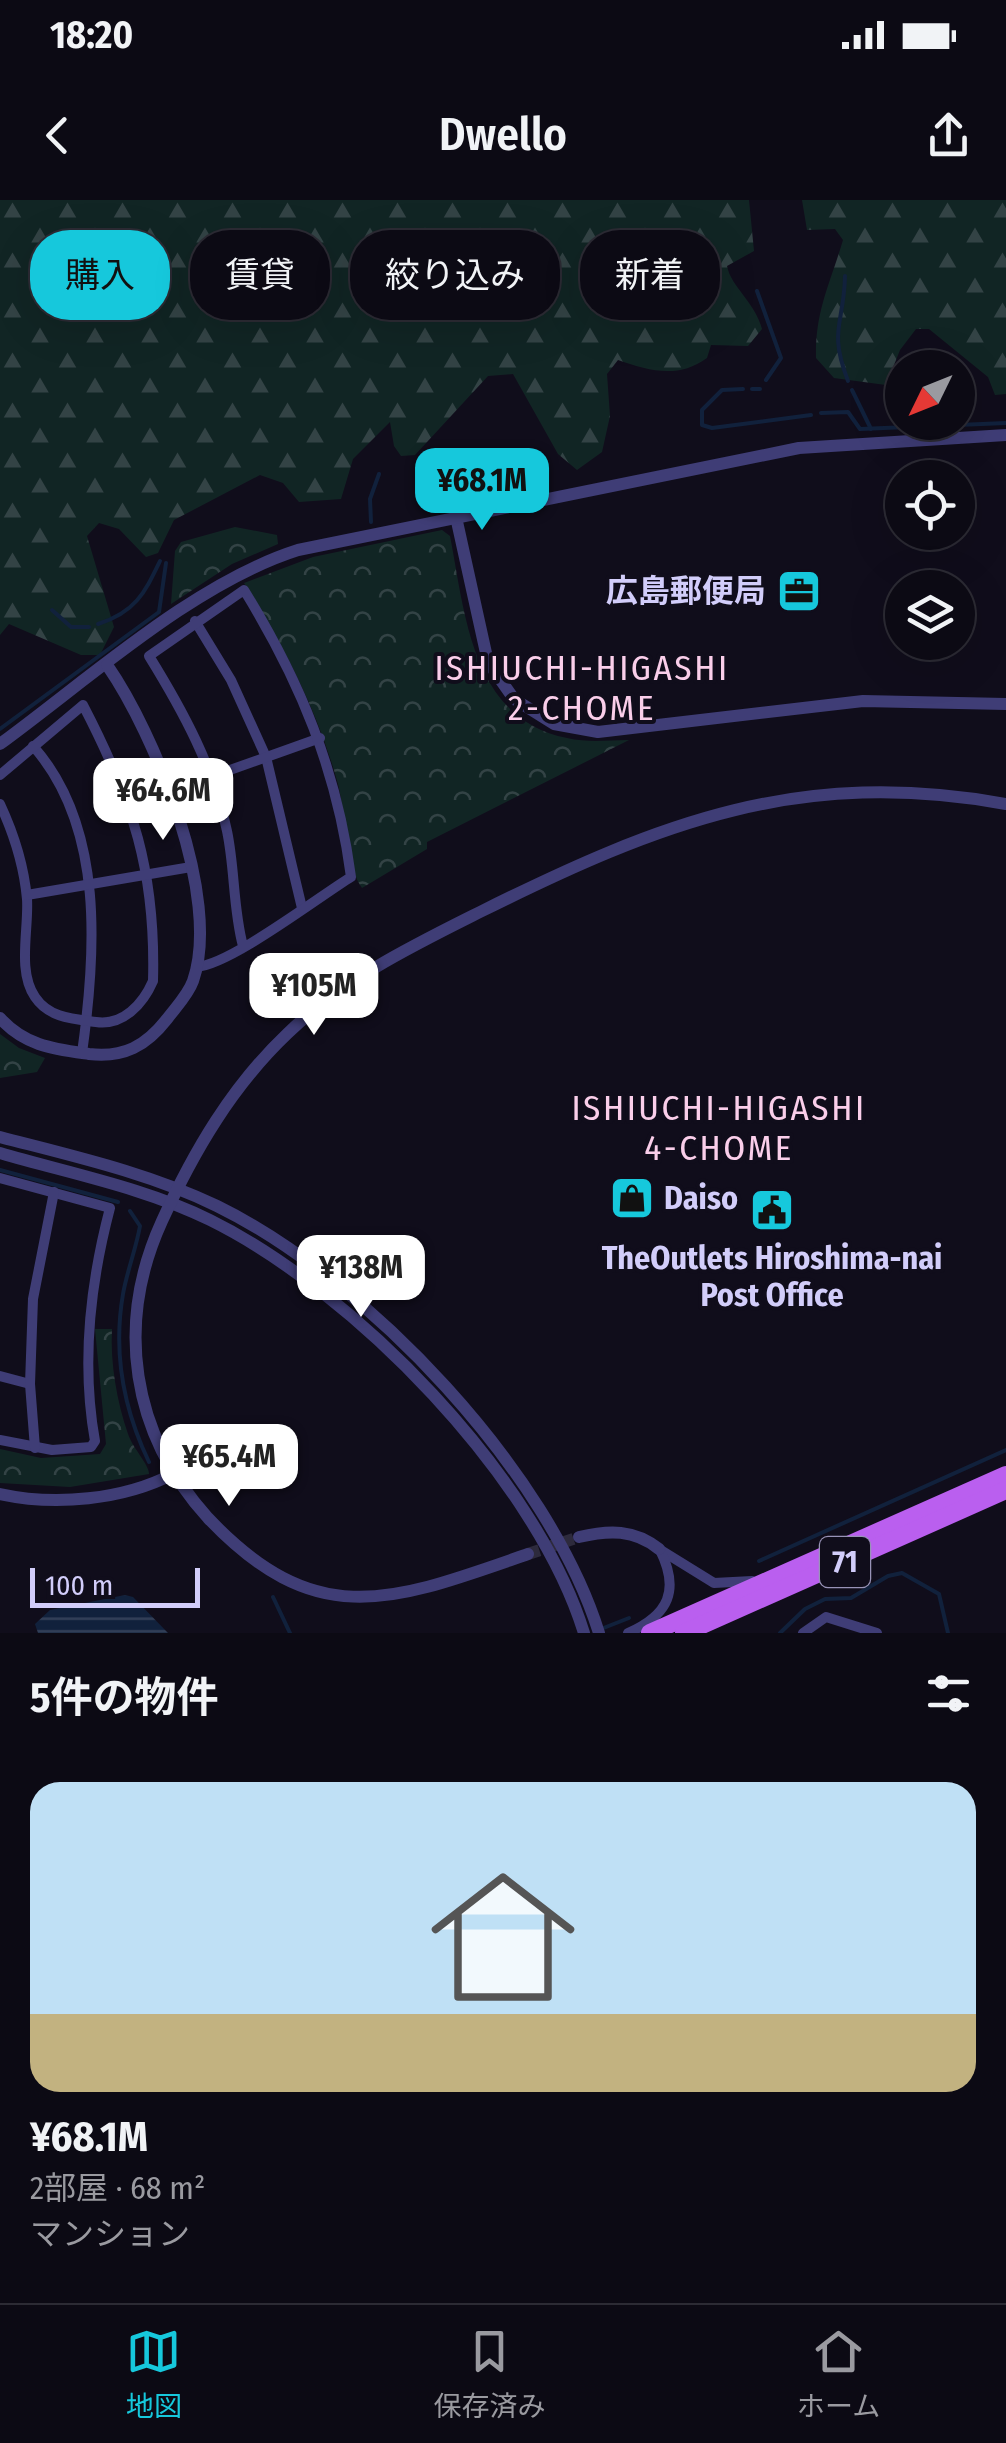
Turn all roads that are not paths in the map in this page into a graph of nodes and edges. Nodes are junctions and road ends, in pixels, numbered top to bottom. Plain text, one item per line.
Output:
1 (1006, 435) edge
2 (456, 517) junction
3 (195, 621) junction
4 (107, 666) junction
5 (1006, 704) edge
6 (320, 738) junction
7 (0, 744) edge
8 (33, 746) junction
9 (266, 757) junction
10 (0, 776) edge
11 (212, 777) junction
12 (171, 791) junction
13 (0, 804) edge
14 (1006, 804) edge
15 (191, 867) junction
16 (149, 875) junction
17 (89, 884) junction
18 (26, 895) junction
19 (302, 908) junction
20 (243, 946) junction
21 (196, 968) junction
22 (0, 1018) edge
23 (86, 1021) junction
24 (82, 1053) junction
25 (0, 1137) edge
26 (0, 1154) edge
27 (0, 1178) edge
28 (176, 1190) junction
29 (54, 1192) junction
30 (169, 1205) junction
31 (0, 1376) edge
32 (30, 1384) junction
33 (0, 1440) edge
34 (35, 1448) junction
35 (174, 1474) junction
36 (1006, 1474) edge
37 (1006, 1490) edge
38 (0, 1494) edge
39 (1006, 1499) edge
40 (580, 1537) tunnel mouth
41 (899, 1538) junction
42 (659, 1549) junction
43 (528, 1554) tunnel mouth
44 (780, 1576) junction
45 (712, 1621) junction
46 (590, 1628) edge
47 (628, 1633) edge
48 (650, 1633) edge
49 (684, 1633) edge
50 (694, 1633) edge
51 (804, 1633) edge
52 (877, 1633) edge

1 - 2 street
2 - 4 street
2 - 5 street
3 - 6 street
3 - 9 street
3 - 11 street
4 - 7 street
4 - 12 street
6 - 9 street
6 - 19 street
8 - 10 street
8 - 16 street
8 - 17 street
9 - 11 street
9 - 19 street
11 - 12 street
11 - 20 street
12 - 15 street
13 - 18 street
14 - 28 street
15 - 16 street
15 - 21 street
16 - 17 street
16 - 23 street
17 - 18 street
17 - 23 street
18 - 23 street
19 - 20 street
20 - 21 street
21 - 24 street
22 - 24 street
23 - 24 street
25 - 28 street
26 - 30 street
27 - 29 street
28 - 30 street
28 - 46 street
29 - 32 street
29 - 34 street
30 - 35 street
30 - 46 street
31 - 32 street
32 - 34 street
33 - 34 street
35 - 38 street
35 - 43 street
36 - 44 main road, 71
37 - 41 main road, 71
39 - 41 main road
40 - 42 street
41 - 45 main road, 71
42 - 44 street
42 - 47 street
44 - 48 main road, 71
45 - 49 main road, 71
45 - 50 street
51 - 52 street

